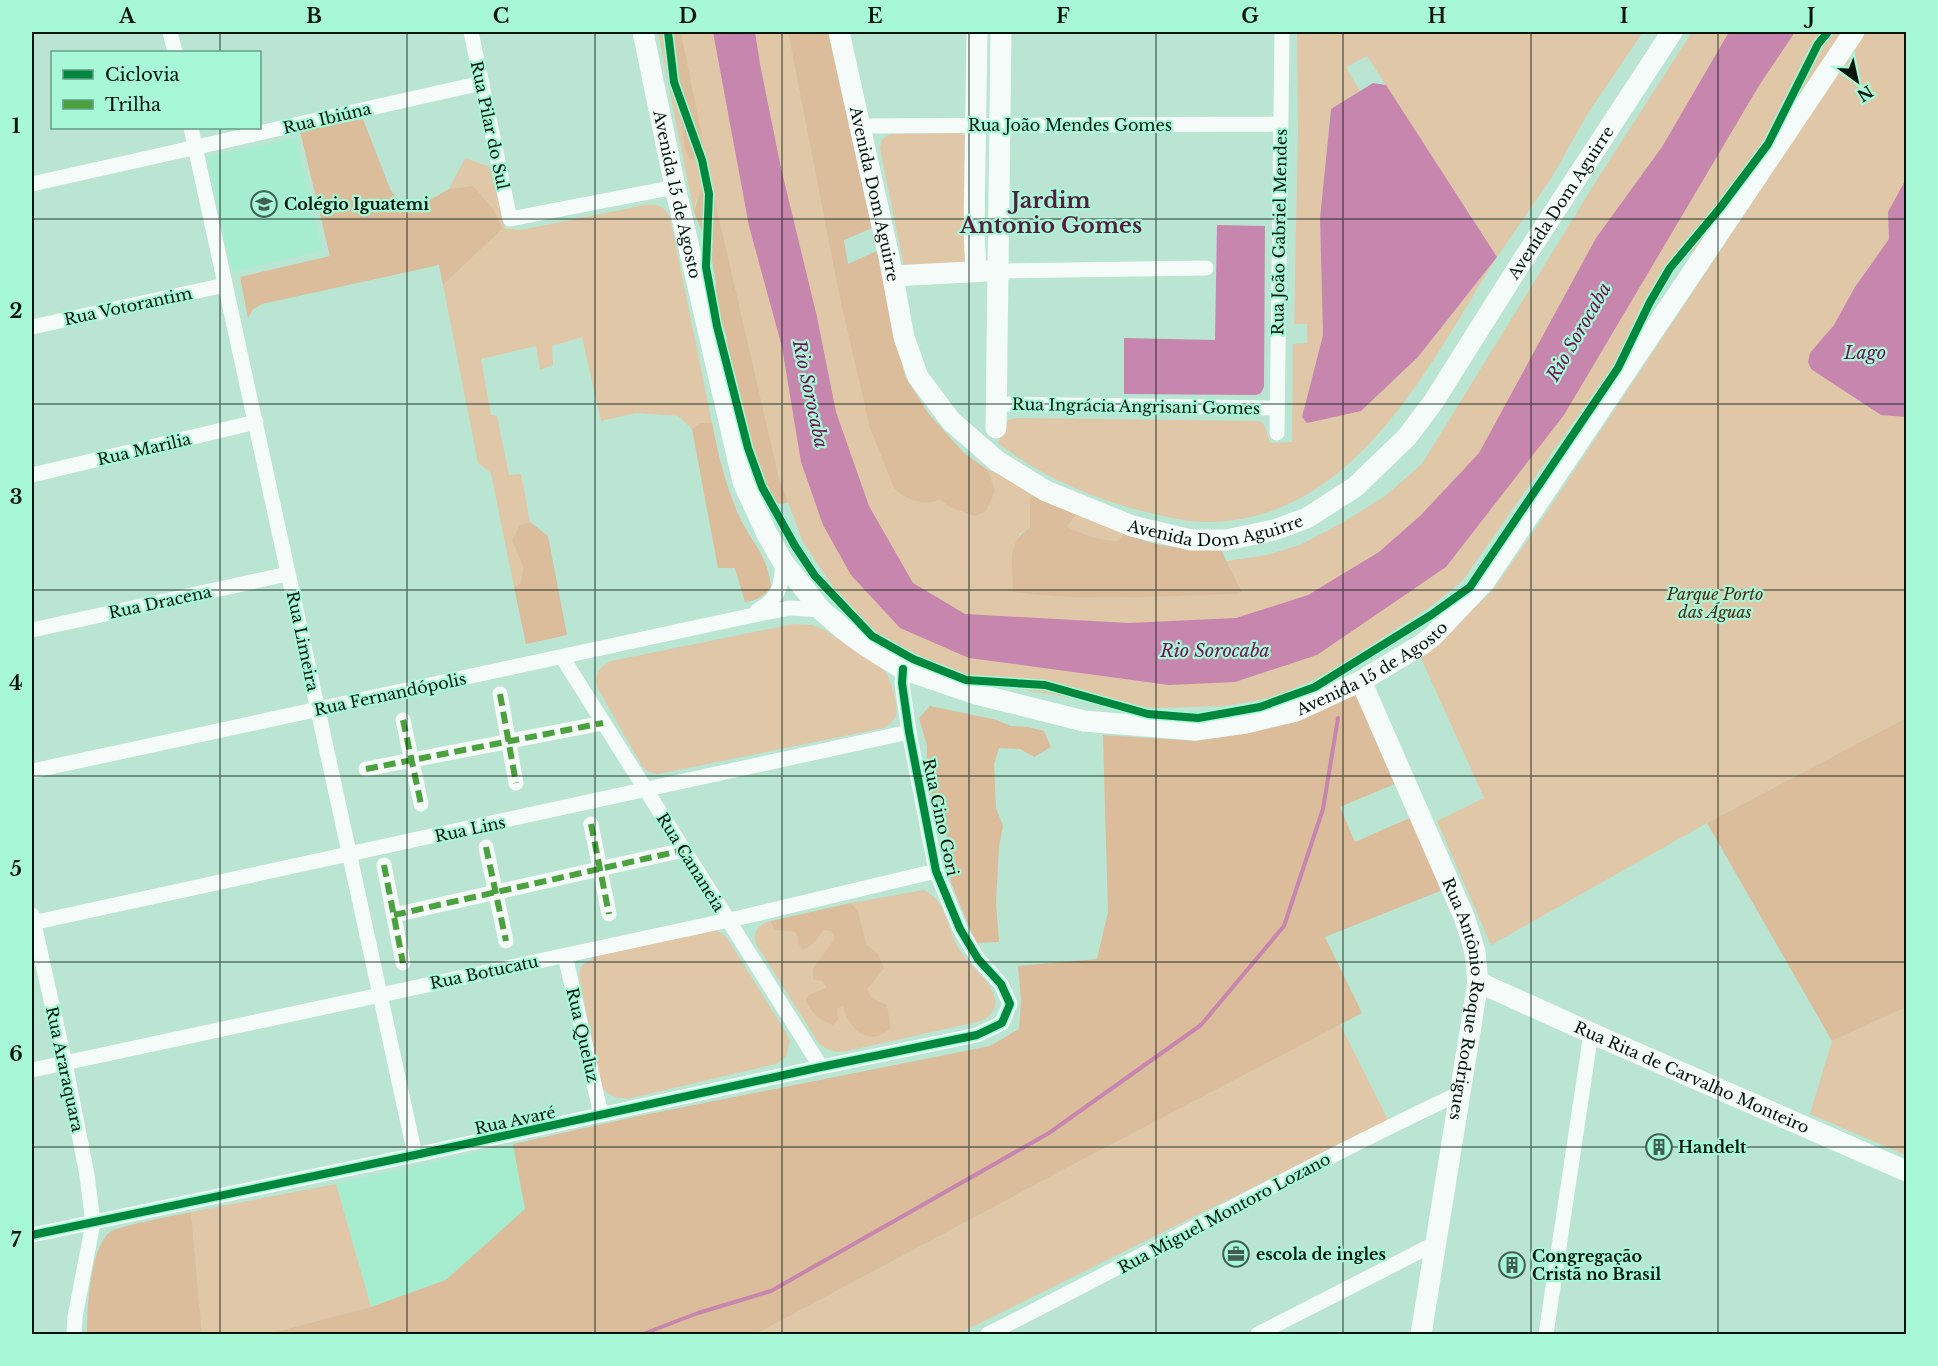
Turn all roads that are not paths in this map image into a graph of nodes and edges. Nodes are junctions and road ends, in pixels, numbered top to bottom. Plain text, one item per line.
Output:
1 (170, 32) edge
2 (471, 32) edge
3 (643, 32) edge
4 (839, 32) edge
5 (977, 32) edge
6 (1001, 32) edge
7 (1282, 32) edge
8 (1672, 32) edge
9 (1854, 32) edge
10 (175, 51) edge
11 (482, 83) junction
12 (1280, 124) junction
13 (860, 126) junction
14 (976, 126) junction
15 (1000, 126) junction
16 (191, 129) edge
17 (195, 147) junction
18 (32, 184) edge
19 (675, 187) junction
20 (1206, 268) dead end
21 (976, 271) junction
22 (998, 271) junction
23 (892, 276) junction
24 (225, 285) junction
25 (32, 327) edge
26 (996, 404) junction
27 (1277, 408) junction
28 (256, 422) junction
29 (996, 428) dead end
30 (1277, 433) dead end
31 (32, 475) edge
32 (783, 562) junction
33 (288, 574) junction
34 (793, 583) junction
35 (772, 602) junction
36 (807, 605) junction
37 (748, 616) junction
38 (32, 630) edge
39 (561, 657) junction
40 (903, 669) junction
41 (1361, 681) junction
42 (500, 694) dead end
43 (318, 709) junction
44 (403, 720) dead end
45 (603, 723) junction
46 (909, 732) junction
47 (508, 741) junction
48 (412, 760) junction
49 (366, 769) dead end
50 (32, 771) edge
51 (516, 783) dead end
52 (646, 790) junction
53 (421, 804) dead end
54 (591, 824) dead end
55 (486, 847) dead end
56 (684, 850) junction
57 (350, 855) junction
58 (384, 865) dead end
59 (600, 868) junction
60 (936, 871) junction
61 (496, 892) junction
62 (609, 914) dead end
63 (394, 915) junction
64 (32, 920) edge
65 (728, 920) junction
66 (506, 941) dead end
67 (565, 955) junction
68 (403, 963) dead end
69 (1478, 982) junction
70 (380, 995) junction
71 (1002, 1023) joint
72 (1591, 1034) junction
73 (64, 1064) junction
74 (821, 1067) junction
75 (32, 1070) edge
76 (1460, 1093) junction
77 (601, 1115) junction
78 (415, 1155) junction
79 (1906, 1171) edge
80 (93, 1223) junction
81 (32, 1235) edge
82 (1436, 1243) junction
83 (74, 1335) edge
84 (988, 1335) edge
85 (1258, 1335) edge
86 (1421, 1335) edge
87 (1546, 1335) edge

1 - 10 street
2 - 11 street, Rua Pilar do Sul
3 - 19 main road, Avenida 15 de Agosto
4 - 13 main road, Avenida Dom Aguirre
5 - 14 main road
6 - 15 main road
7 - 12 street, Rua João Gabriel Mendes
8 - 23 main road, Avenida Dom Aguirre
9 - 41 main road, Avenida 15 de Agosto
11 - 17 street, Rua Ibiúna
11 - 19 street, Rua Pilar do Sul
12 - 15 street, Rua João Mendes Gomes
12 - 27 street, Rua João Gabriel Mendes
13 - 14 street, Rua João Mendes Gomes
13 - 23 main road, Avenida Dom Aguirre
14 - 15 street, Rua João Mendes Gomes
14 - 21 main road
15 - 22 main road
16 - 17 street, Rua Limeira
17 - 18 street, Rua Ibiúna
17 - 24 street, Rua Limeira
19 - 32 main road, Avenida 15 de Agosto
20 - 22 street
21 - 22 main road
21 - 23 main road
22 - 26 main road
24 - 25 street, Rua Votorantim
24 - 28 street, Rua Limeira
26 - 27 street, Rua Ingrácia Angrisani Gomes
26 - 29 main road
27 - 30 street, Rua João Gabriel Mendes
28 - 31 street, Rua Marilia
28 - 33 street, Rua Limeira
32 - 34 main road, Avenida 15 de Agosto
32 - 35 street
33 - 38 street, Rua Dracena
33 - 43 street, Rua Limeira
34 - 35 street, Rua Fernandópolis
34 - 36 main road, Avenida 15 de Agosto
35 - 37 street, Rua Fernandópolis
36 - 37 street, Rua Fernandópolis
36 - 40 main road, Avenida 15 de Agosto
37 - 39 street, Rua Fernandópolis
39 - 43 street, Rua Fernandópolis
39 - 45 street, Rua Cananeia
40 - 41 main road, Avenida 15 de Agosto
40 - 46 street, Rua Gino Gori
41 - 69 main road, Rua Antônio Roque Rodrigues
42 - 47 street
43 - 50 street, Rua Fernandópolis
43 - 57 street, Rua Limeira
44 - 48 street
45 - 47 street
45 - 52 street, Rua Cananeia
46 - 52 street, Rua Lins
46 - 60 street, Rua Gino Gori
47 - 48 street
47 - 51 street
48 - 49 street
48 - 53 street
52 - 56 street, Rua Cananeia
52 - 57 street, Rua Lins
54 - 59 street
55 - 61 street
56 - 59 street
56 - 65 street, Rua Cananeia
57 - 64 street, Rua Lins
57 - 70 street, Rua Limeira
58 - 63 street
59 - 61 street
59 - 62 street
60 - 65 street, Rua Botucatu
60 - 71 street, Rua Gino Gori
61 - 63 street
61 - 66 street
63 - 68 street
64 - 73 street, Rua Araraquara
65 - 67 street, Rua Botucatu
65 - 74 street, Rua Cananeia
67 - 70 street, Rua Botucatu
67 - 77 street, Rua Queluz
69 - 72 main road, Rua Rita de Carvalho Monteiro
69 - 76 main road, Rua Antônio Roque Rodrigues
70 - 73 street, Rua Botucatu
70 - 78 street, Rua Limeira
71 - 74 street, Rua Avaré
72 - 79 main road, Rua Rita de Carvalho Monteiro
72 - 87 street
73 - 75 street, Rua Botucatu
73 - 80 street, Rua Araraquara
74 - 77 street, Rua Avaré
76 - 82 main road, Rua Antônio Roque Rodrigues
76 - 84 street, Rua Miguel Montoro Lozano
77 - 78 street, Rua Avaré
78 - 80 street, Rua Avaré
80 - 81 street, Rua Avaré
80 - 83 street, Rua Araraquara
82 - 85 street
82 - 86 main road, Rua Antônio Roque Rodrigues

